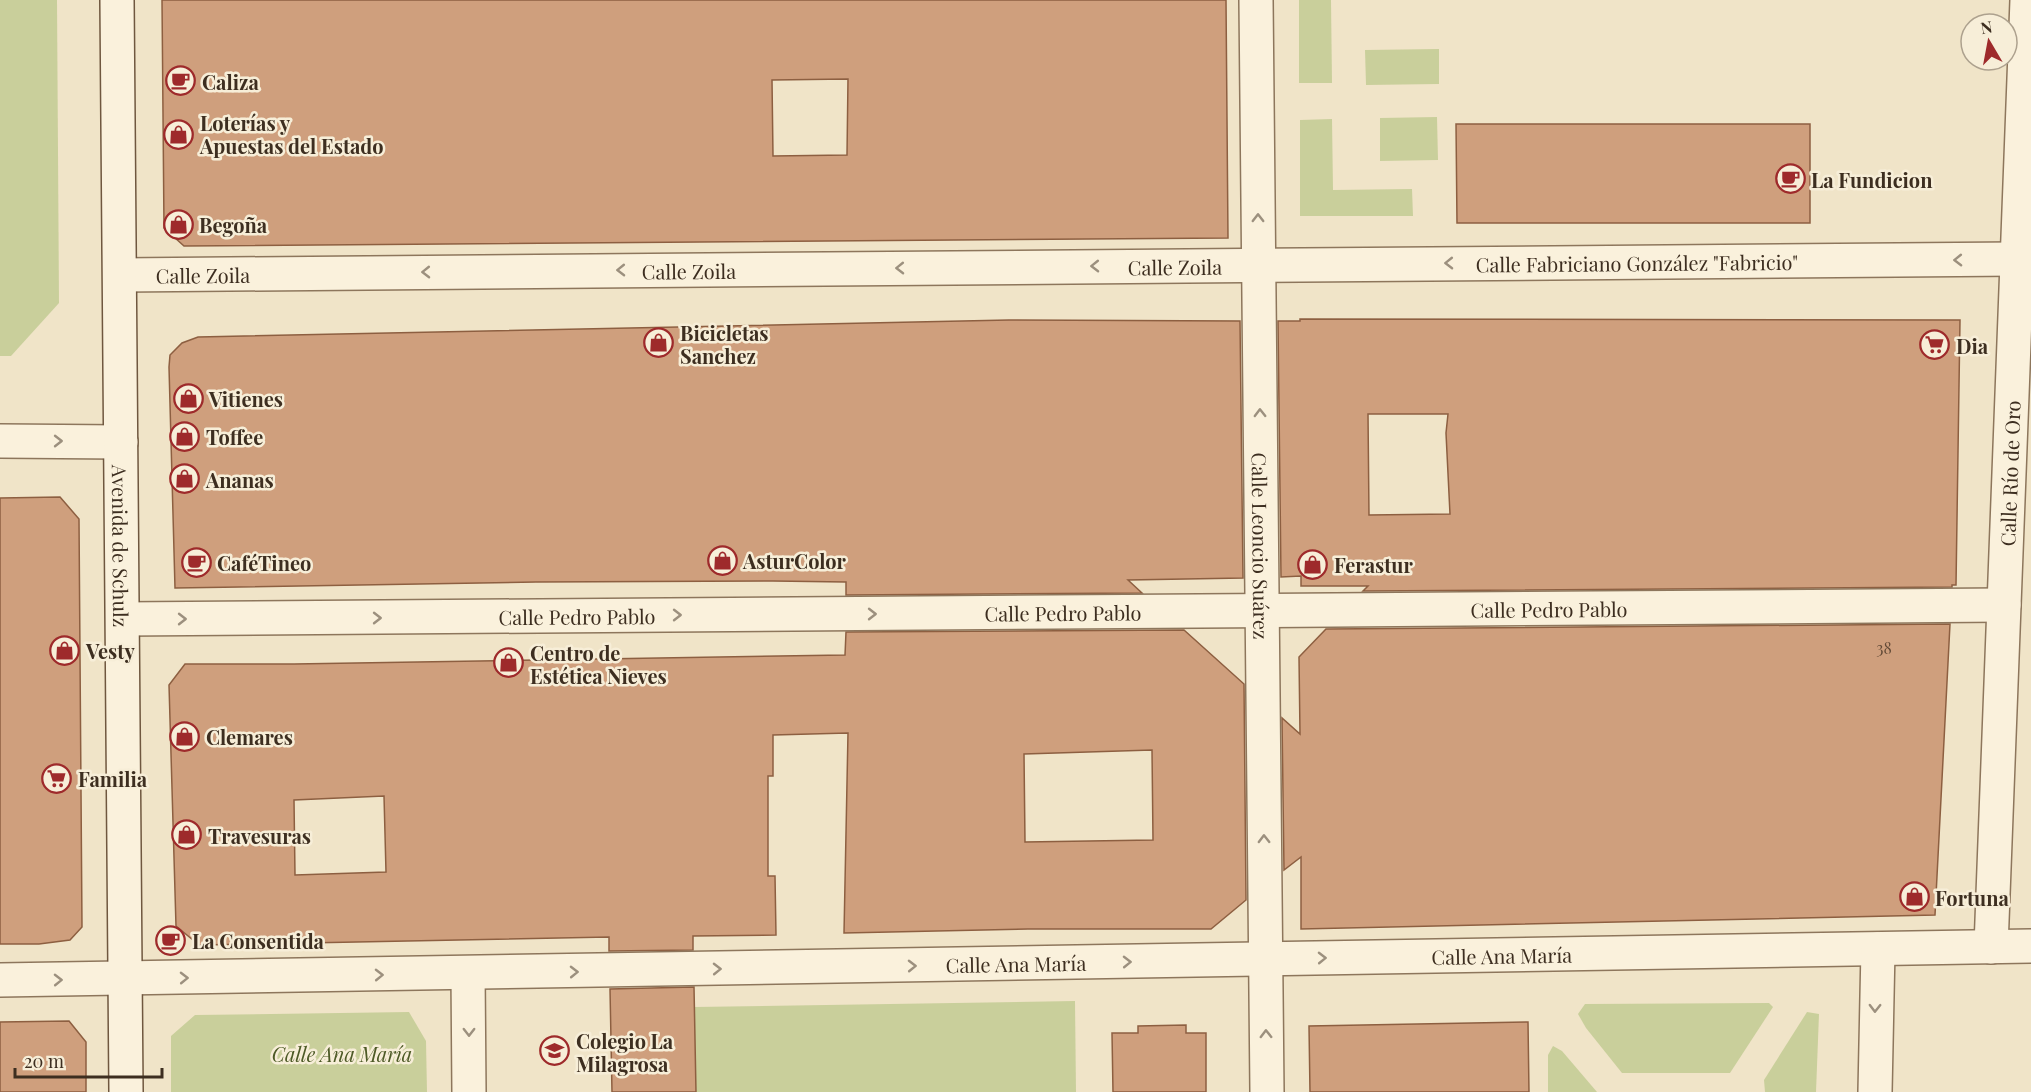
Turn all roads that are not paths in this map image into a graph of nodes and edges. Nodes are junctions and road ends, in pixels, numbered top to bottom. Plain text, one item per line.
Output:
1 (117, 0) edge
2 (1256, 0) edge
3 (2027, 0) edge
4 (2017, 259) junction
5 (1259, 265) junction
6 (121, 275) junction
7 (0, 441) edge
8 (122, 442) junction
9 (2004, 605) junction
10 (1262, 611) junction
11 (123, 619) junction
12 (2031, 946) edge
13 (1990, 947) junction
14 (1878, 949) junction
15 (1265, 960) junction
16 (468, 973) junction
17 (126, 979) junction
18 (0, 981) edge
19 (126, 1092) edge
20 (469, 1092) edge
21 (1267, 1092) edge
22 (1875, 1092) edge

1 - 6 street, Avenida de Schulz
5 -> 2 street, Calle Leoncio Suárez
3 - 4 street, Calle Río de Oro
4 -> 5 street, Calle Fabriciano González "Fabricio"
4 - 9 street, Calle Río de Oro
5 -> 6 street, Calle Zoila
10 -> 5 street, Calle Leoncio Suárez
6 - 8 street, Avenida de Schulz
7 -> 8 street
8 - 11 street, Avenida de Schulz
9 - 10 street, Calle Pedro Pablo
9 - 13 street, Calle Río de Oro
11 -> 10 street, Calle Pedro Pablo
15 -> 10 street, Calle Leoncio Suárez
11 - 17 street, Avenida de Schulz
12 - 13 street, Calle Ana María
13 - 14 street, Calle Ana María
15 -> 14 street, Calle Ana María
14 -> 22 street
16 -> 15 street, Calle Ana María
21 -> 15 street, Calle Leoncio Suárez
17 -> 16 street, Calle Ana María
16 -> 20 street
18 -> 17 street, Calle Ana María
17 - 19 street, Avenida de Schulz

